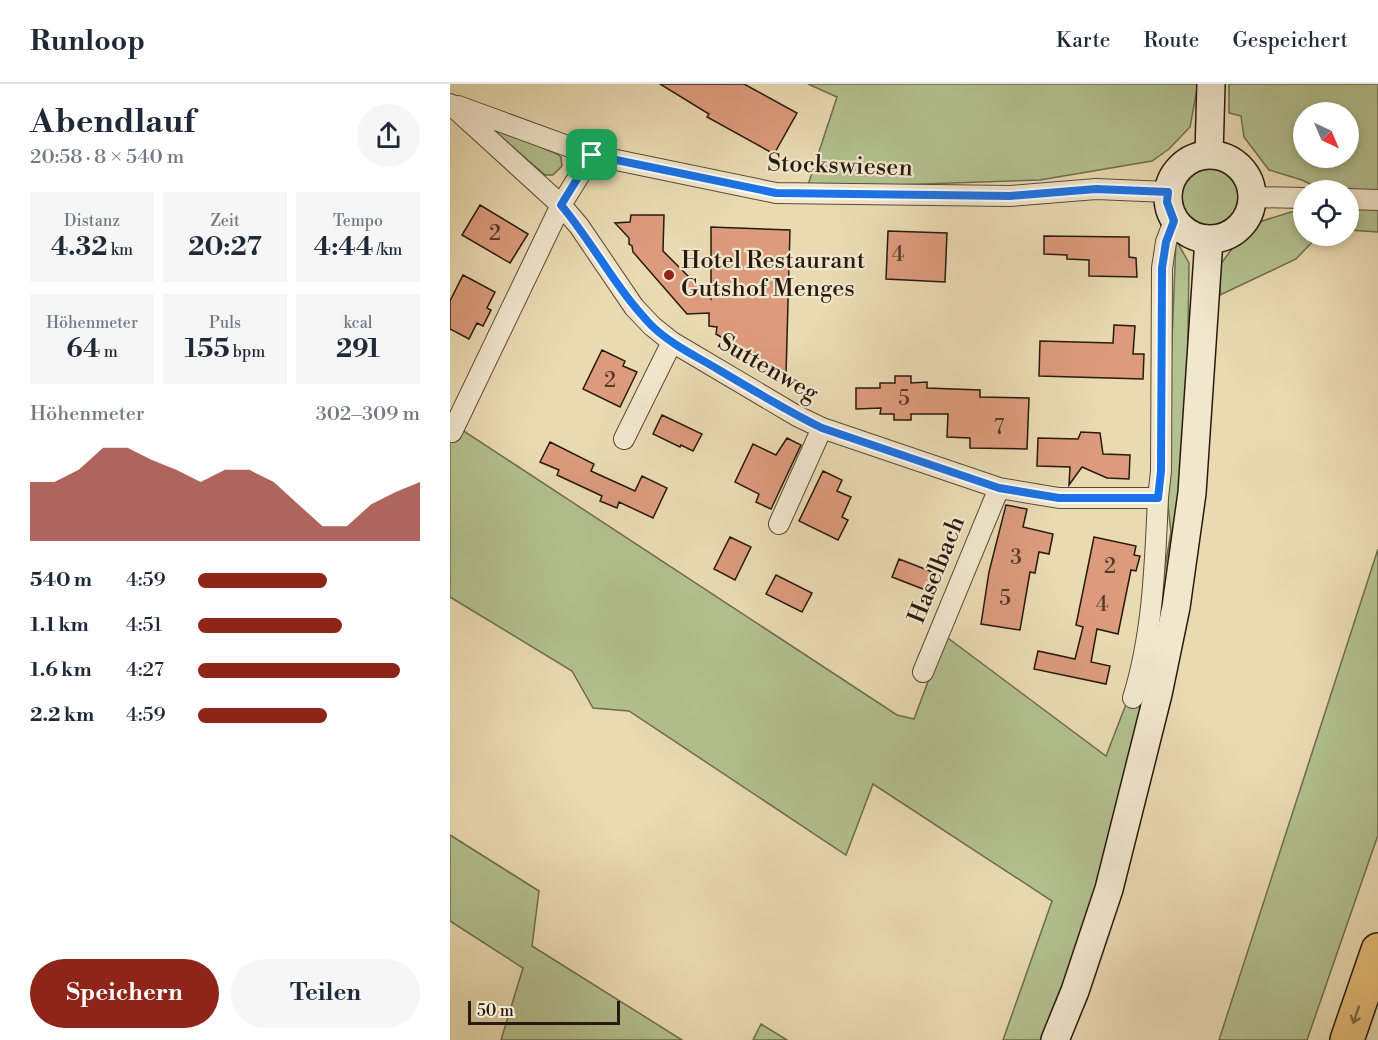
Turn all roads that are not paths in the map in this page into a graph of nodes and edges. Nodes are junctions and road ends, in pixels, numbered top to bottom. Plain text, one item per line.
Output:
1 (1211, 84) edge
2 (450, 104) edge
3 (592, 155) junction
4 (1209, 155) junction
5 (1168, 192) junction
6 (1251, 197) junction
7 (1293, 198) edge
8 (1359, 199) edge
9 (1378, 200) edge
10 (561, 205) junction
11 (1170, 231) junction
12 (1209, 239) junction
13 (672, 342) junction
14 (822, 428) junction
15 (452, 432) dead end
16 (624, 439) dead end
17 (999, 488) junction
18 (1158, 498) junction
19 (780, 524) dead end
20 (923, 672) dead end
21 (1133, 698) dead end
22 (1378, 950) edge
23 (1055, 1040) edge
24 (1347, 1040) edge

1 - 4 street
2 - 3 street, Stockswiesen
2 - 10 street, Suttenweg
3 - 5 street, Stockswiesen
3 - 10 street
4 - 5 street
4 - 6 street
5 - 11 street
6 - 7 street
6 - 12 street
8 - 9 street
10 - 13 street, Suttenweg
10 - 15 street
11 - 12 street
11 - 18 street
12 - 23 street
13 - 14 street, Suttenweg
13 - 16 street
14 - 17 street, Suttenweg
14 - 19 street
17 - 18 street, Suttenweg
17 - 20 street, Haselbach
18 - 21 street
22 -> 24 highway

